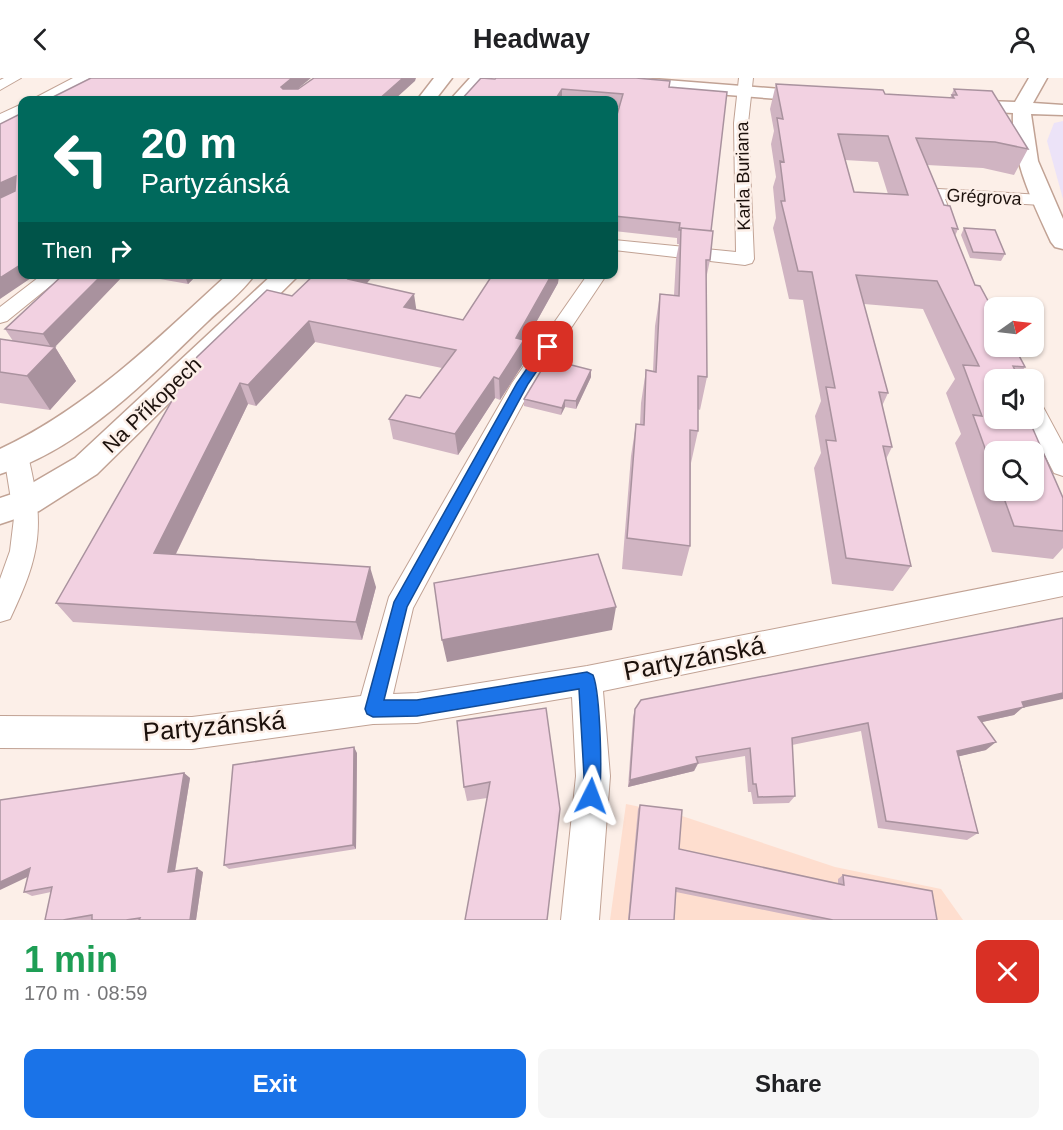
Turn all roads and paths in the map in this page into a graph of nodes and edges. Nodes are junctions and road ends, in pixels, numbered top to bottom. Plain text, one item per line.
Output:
1 (14, 78) edge
2 (83, 78) edge
3 (443, 78) edge
4 (479, 78) edge
5 (574, 78) edge
6 (1049, 78) edge
7 (745, 85) edge
8 (0, 86) edge
9 (46, 96) edge
10 (429, 96) edge
11 (463, 96) edge
12 (840, 98) edge
13 (935, 104) edge
14 (1022, 108) junction
15 (18, 110) edge
16 (1063, 110) edge
17 (0, 120) edge
18 (1042, 200) junction
19 (950, 237) edge
20 (1063, 242) edge
21 (618, 248) edge
22 (49, 279) edge
23 (238, 279) edge
24 (283, 279) edge
25 (595, 279) edge
26 (0, 317) edge
27 (1043, 429) edge
28 (8, 459) edge
29 (1063, 467) edge
30 (14, 507) edge
31 (1063, 584) edge
32 (0, 610) edge
33 (587, 680) junction
34 (373, 709) junction
35 (0, 732) edge
36 (580, 920) edge

1 - 8 street
2 - 9 street
3 - 10 street
4 - 11 street
5 - 7 street
6 - 14 street
7 - 12 street
7 - 21 street, Karla Buriana
13 - 14 street
14 - 16 street
14 - 18 street
15 - 17 street
18 - 19 street, Grégrova
18 - 20 street
22 - 26 street
23 - 28 street, Na Příkopech
24 - 30 street, Na Příkopech
25 - 34 street
27 - 29 street
28 - 30 street
30 - 32 street
31 - 33 street, Partyzánská
33 - 34 street, Partyzánská
33 - 36 street
34 - 35 street, Partyzánská

